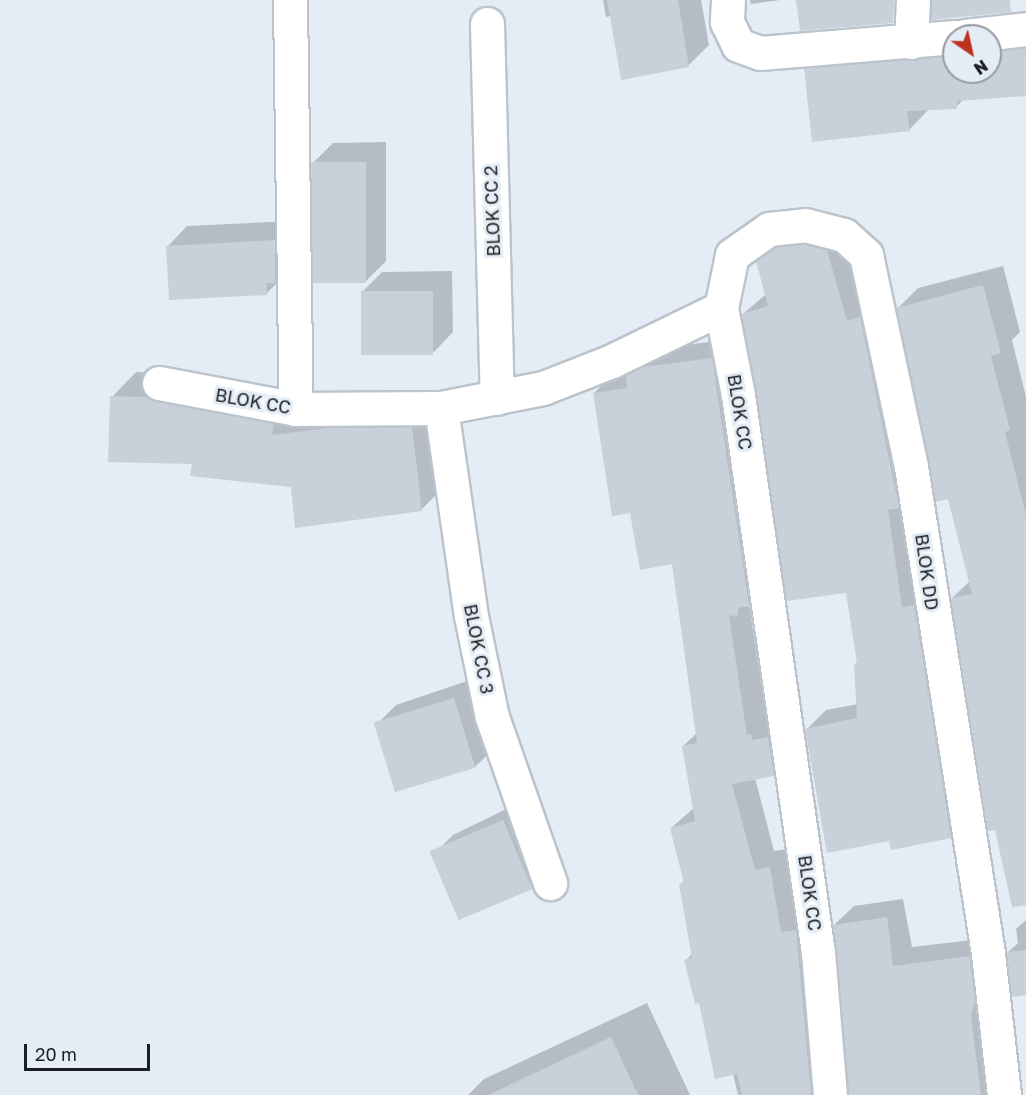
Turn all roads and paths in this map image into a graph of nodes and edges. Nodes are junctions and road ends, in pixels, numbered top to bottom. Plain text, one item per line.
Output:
1 (290, 0) edge
2 (728, 0) edge
3 (913, 0) edge
4 (487, 24) dead end
5 (1026, 29) edge
6 (1002, 32) edge
7 (942, 38) edge
8 (911, 42) junction
9 (721, 308) junction
10 (159, 383) dead end
11 (497, 398) junction
12 (441, 408) junction
13 (296, 409) junction
14 (550, 883) dead end
15 (830, 1095) edge
16 (1004, 1095) edge

1 - 13 street
2 - 8 street
3 - 8 street
4 - 11 street, BLOK CC 2
5 - 6 street
7 - 8 street
9 - 11 street, BLOK CC
9 - 15 street, BLOK CC
9 - 16 street, BLOK DD
10 - 13 street, BLOK CC
11 - 12 street, BLOK CC
12 - 13 street, BLOK CC
12 - 14 street, BLOK CC 3

